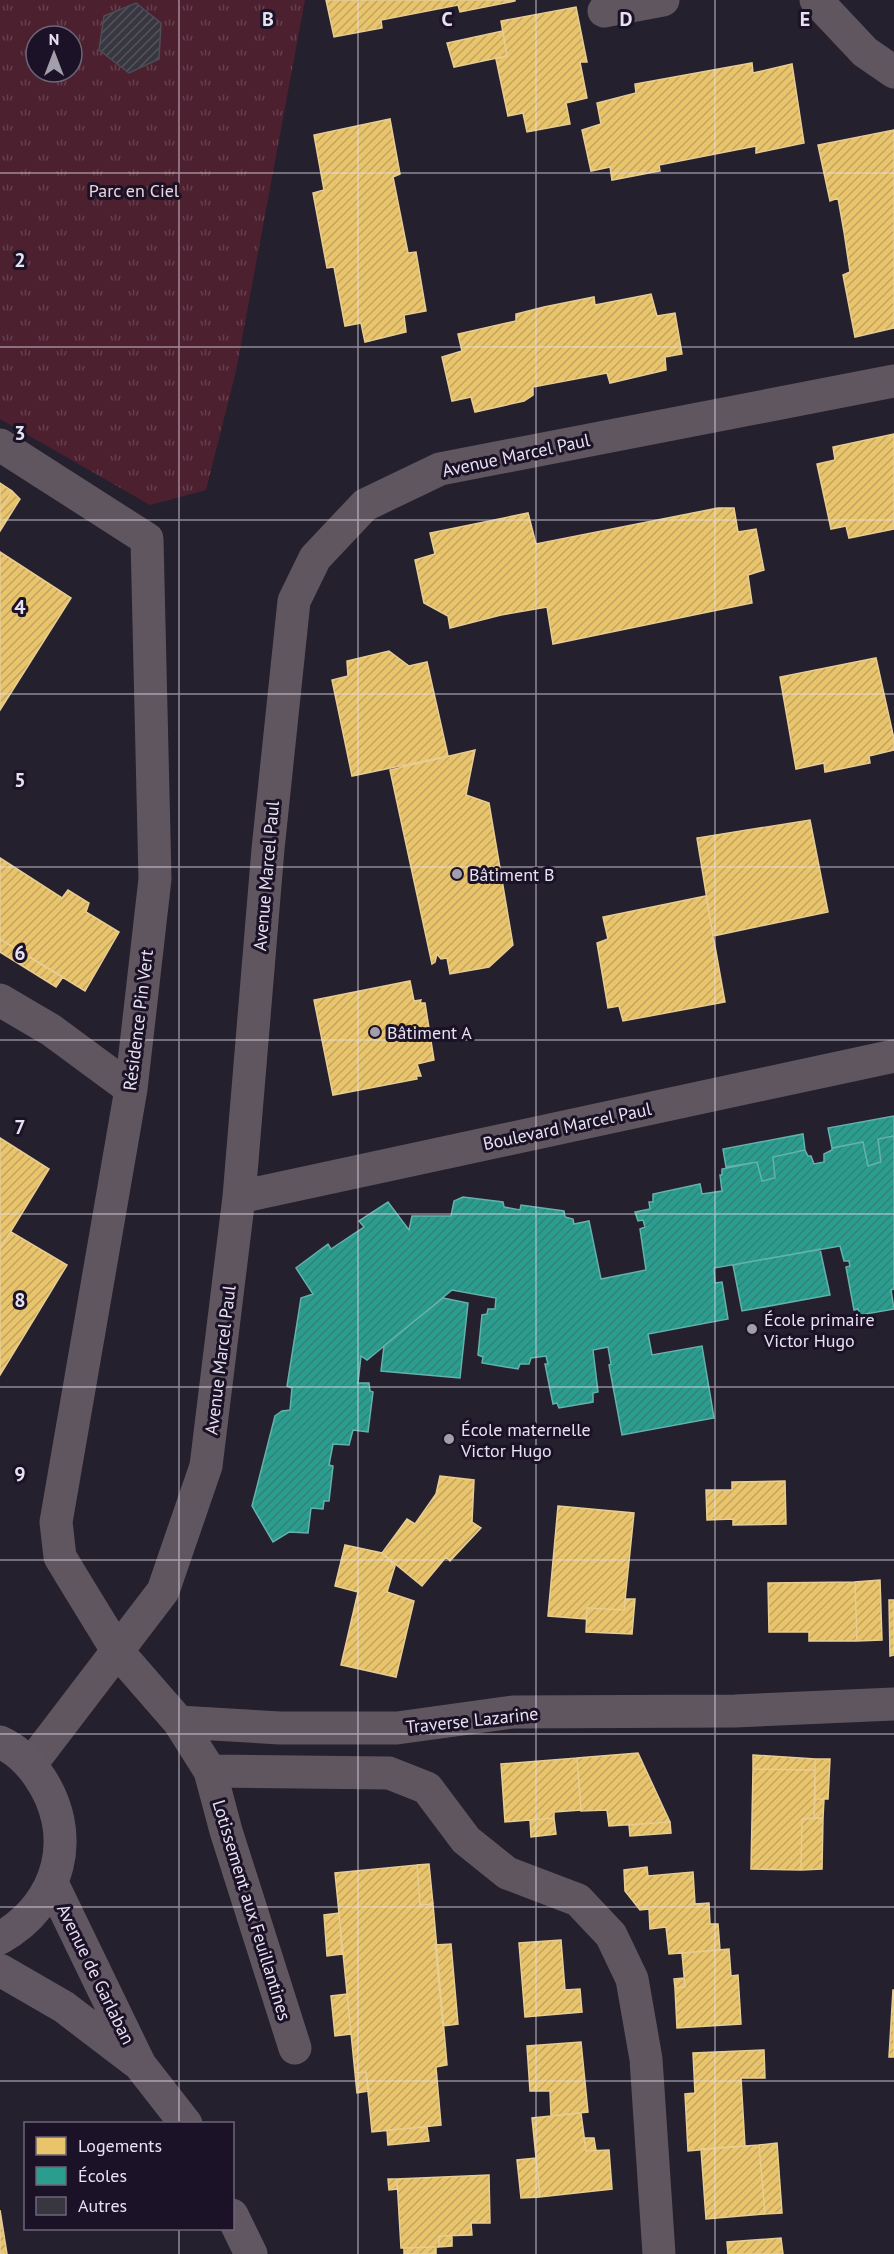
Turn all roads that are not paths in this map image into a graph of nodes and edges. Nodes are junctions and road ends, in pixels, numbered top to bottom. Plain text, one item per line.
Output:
1 (663, 0) edge
2 (816, 0) edge
3 (604, 11) dead end
4 (894, 72) edge
5 (894, 381) edge
6 (0, 445) edge
7 (0, 1000) edge
8 (894, 1056) edge
9 (130, 1089) junction
10 (239, 1197) junction
11 (118, 1652) junction
12 (894, 1704) edge
13 (179, 1722) junction
14 (0, 1742) edge
15 (30, 1764) junction
16 (210, 1771) junction
17 (52, 1883) junction
18 (0, 1938) edge
19 (0, 1970) edge
20 (295, 2048) dead end
21 (140, 2065) junction
22 (184, 2122) edge
23 (234, 2219) edge
24 (251, 2254) edge
25 (658, 2254) edge

1 - 3 street
2 - 4 street
5 - 10 street, Avenue Marcel Paul
6 - 9 street, Résidence Pin Vert
7 - 9 street
8 - 10 street, Boulevard Marcel Paul
9 - 11 street, Résidence Pin Vert
10 - 11 street, Avenue Marcel Paul
11 - 13 street
11 - 15 street, Avenue Marcel Paul
12 - 13 street, Traverse Lazarine
13 - 16 street, Lotissement aux Feuillantines
14 - 15 main road
15 - 17 main road
16 - 20 street, Lotissement aux Feuillantines
16 - 25 street, Lotissement aux Feuillantines
17 - 18 main road
17 - 21 main road, Avenue de Garlaban
19 - 21 main road, Avenue de Garlaban
21 - 22 main road, Avenue de Garlaban
23 - 24 main road

